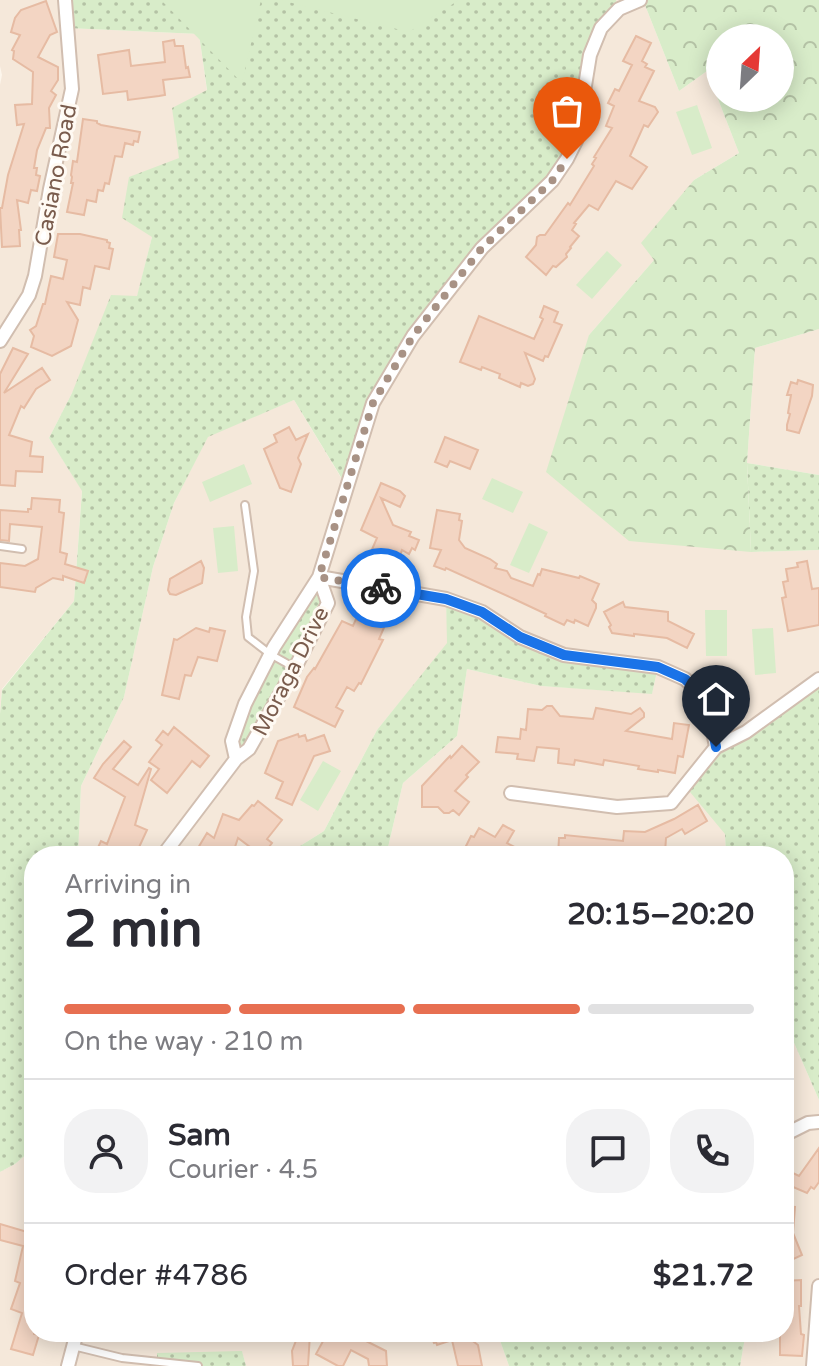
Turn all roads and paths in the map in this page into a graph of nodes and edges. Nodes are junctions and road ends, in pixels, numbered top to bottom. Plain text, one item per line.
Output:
1 (65, 0) edge
2 (640, 0) edge
3 (0, 341) edge
4 (245, 505) dead end
5 (0, 546) edge
6 (22, 549) dead end
7 (319, 577) junction
8 (270, 654) junction
9 (295, 668) junction
10 (819, 679) edge
11 (716, 747) junction
12 (236, 759) junction
13 (511, 793) dead end
14 (170, 846) edge
15 (819, 1122) edge
16 (794, 1130) edge
17 (819, 1286) edge
18 (74, 1342) edge
19 (73, 1346) junction
20 (68, 1366) edge
21 (198, 1366) edge
22 (813, 1366) edge

1 - 3 street, Casiano Road
2 - 7 street, Moraga Drive
4 - 8 lane
5 - 6 lane
7 - 8 street, Moraga Drive
7 - 9 street, Moraga Drive
7 - 11 street
8 - 9 lane
8 - 12 street, Moraga Drive
9 - 12 street, Moraga Drive
10 - 11 street
11 - 13 street
12 - 14 street, Moraga Drive
15 - 16 street
17 - 22 street
18 - 19 street
19 - 20 street
19 - 21 lane

